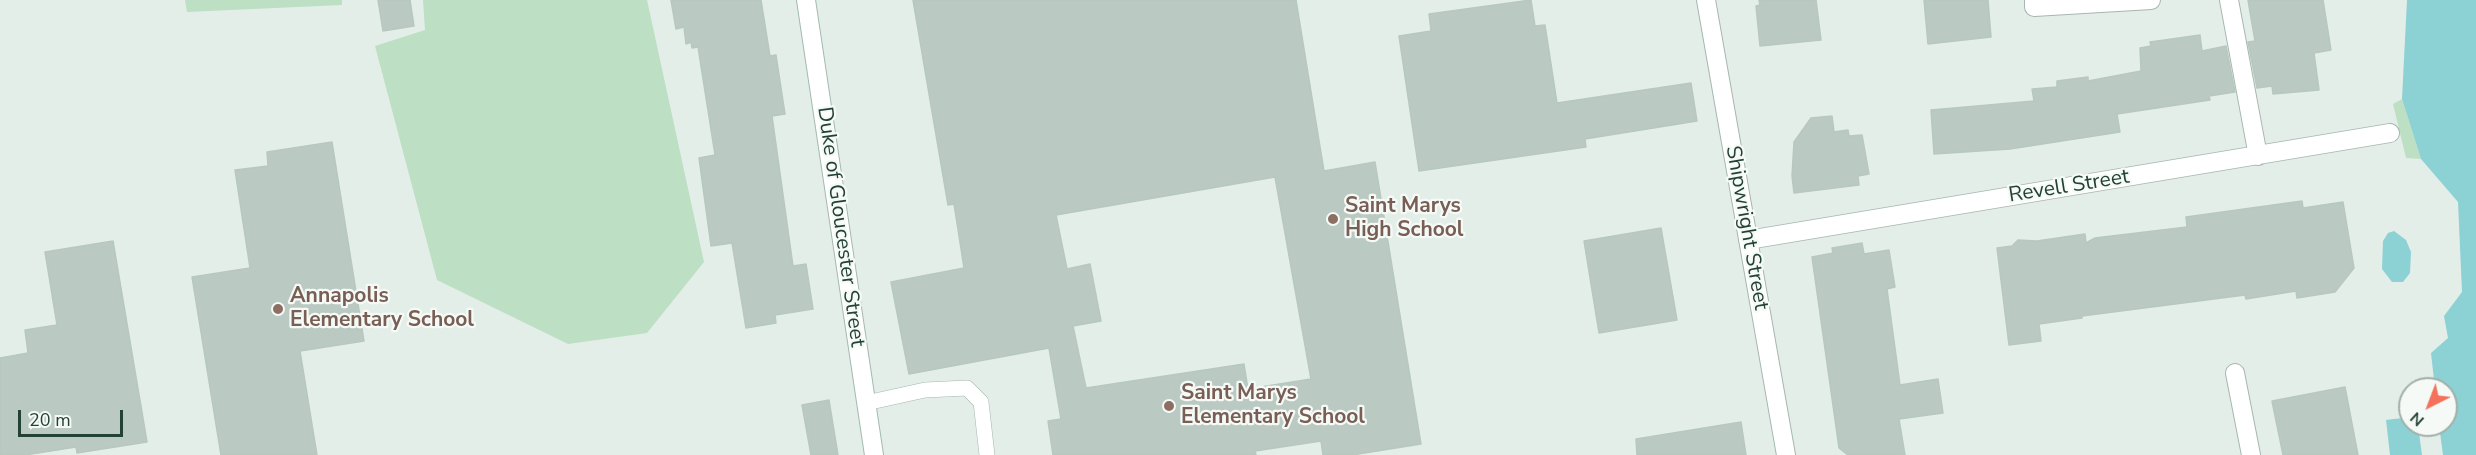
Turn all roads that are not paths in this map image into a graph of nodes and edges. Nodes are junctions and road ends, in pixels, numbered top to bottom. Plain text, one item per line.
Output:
1 (806, 0) edge
2 (1706, 0) edge
3 (2034, 0) edge
4 (2151, 0) edge
5 (2229, 0) edge
6 (2390, 134) dead end
7 (2258, 156) junction
8 (1748, 240) junction
9 (2235, 373) dead end
10 (866, 403) junction
11 (874, 455) edge
12 (987, 455) edge
13 (1786, 455) edge
14 (2251, 455) edge

1 - 10 street, Duke of Gloucester Street
2 - 8 street, Shipwright Street
3 - 4 street
5 - 7 street
6 - 7 street, Revell Street
7 - 8 street, Revell Street
8 - 13 street, Shipwright Street
9 - 14 street
10 - 11 street, Duke of Gloucester Street
10 - 12 lane

